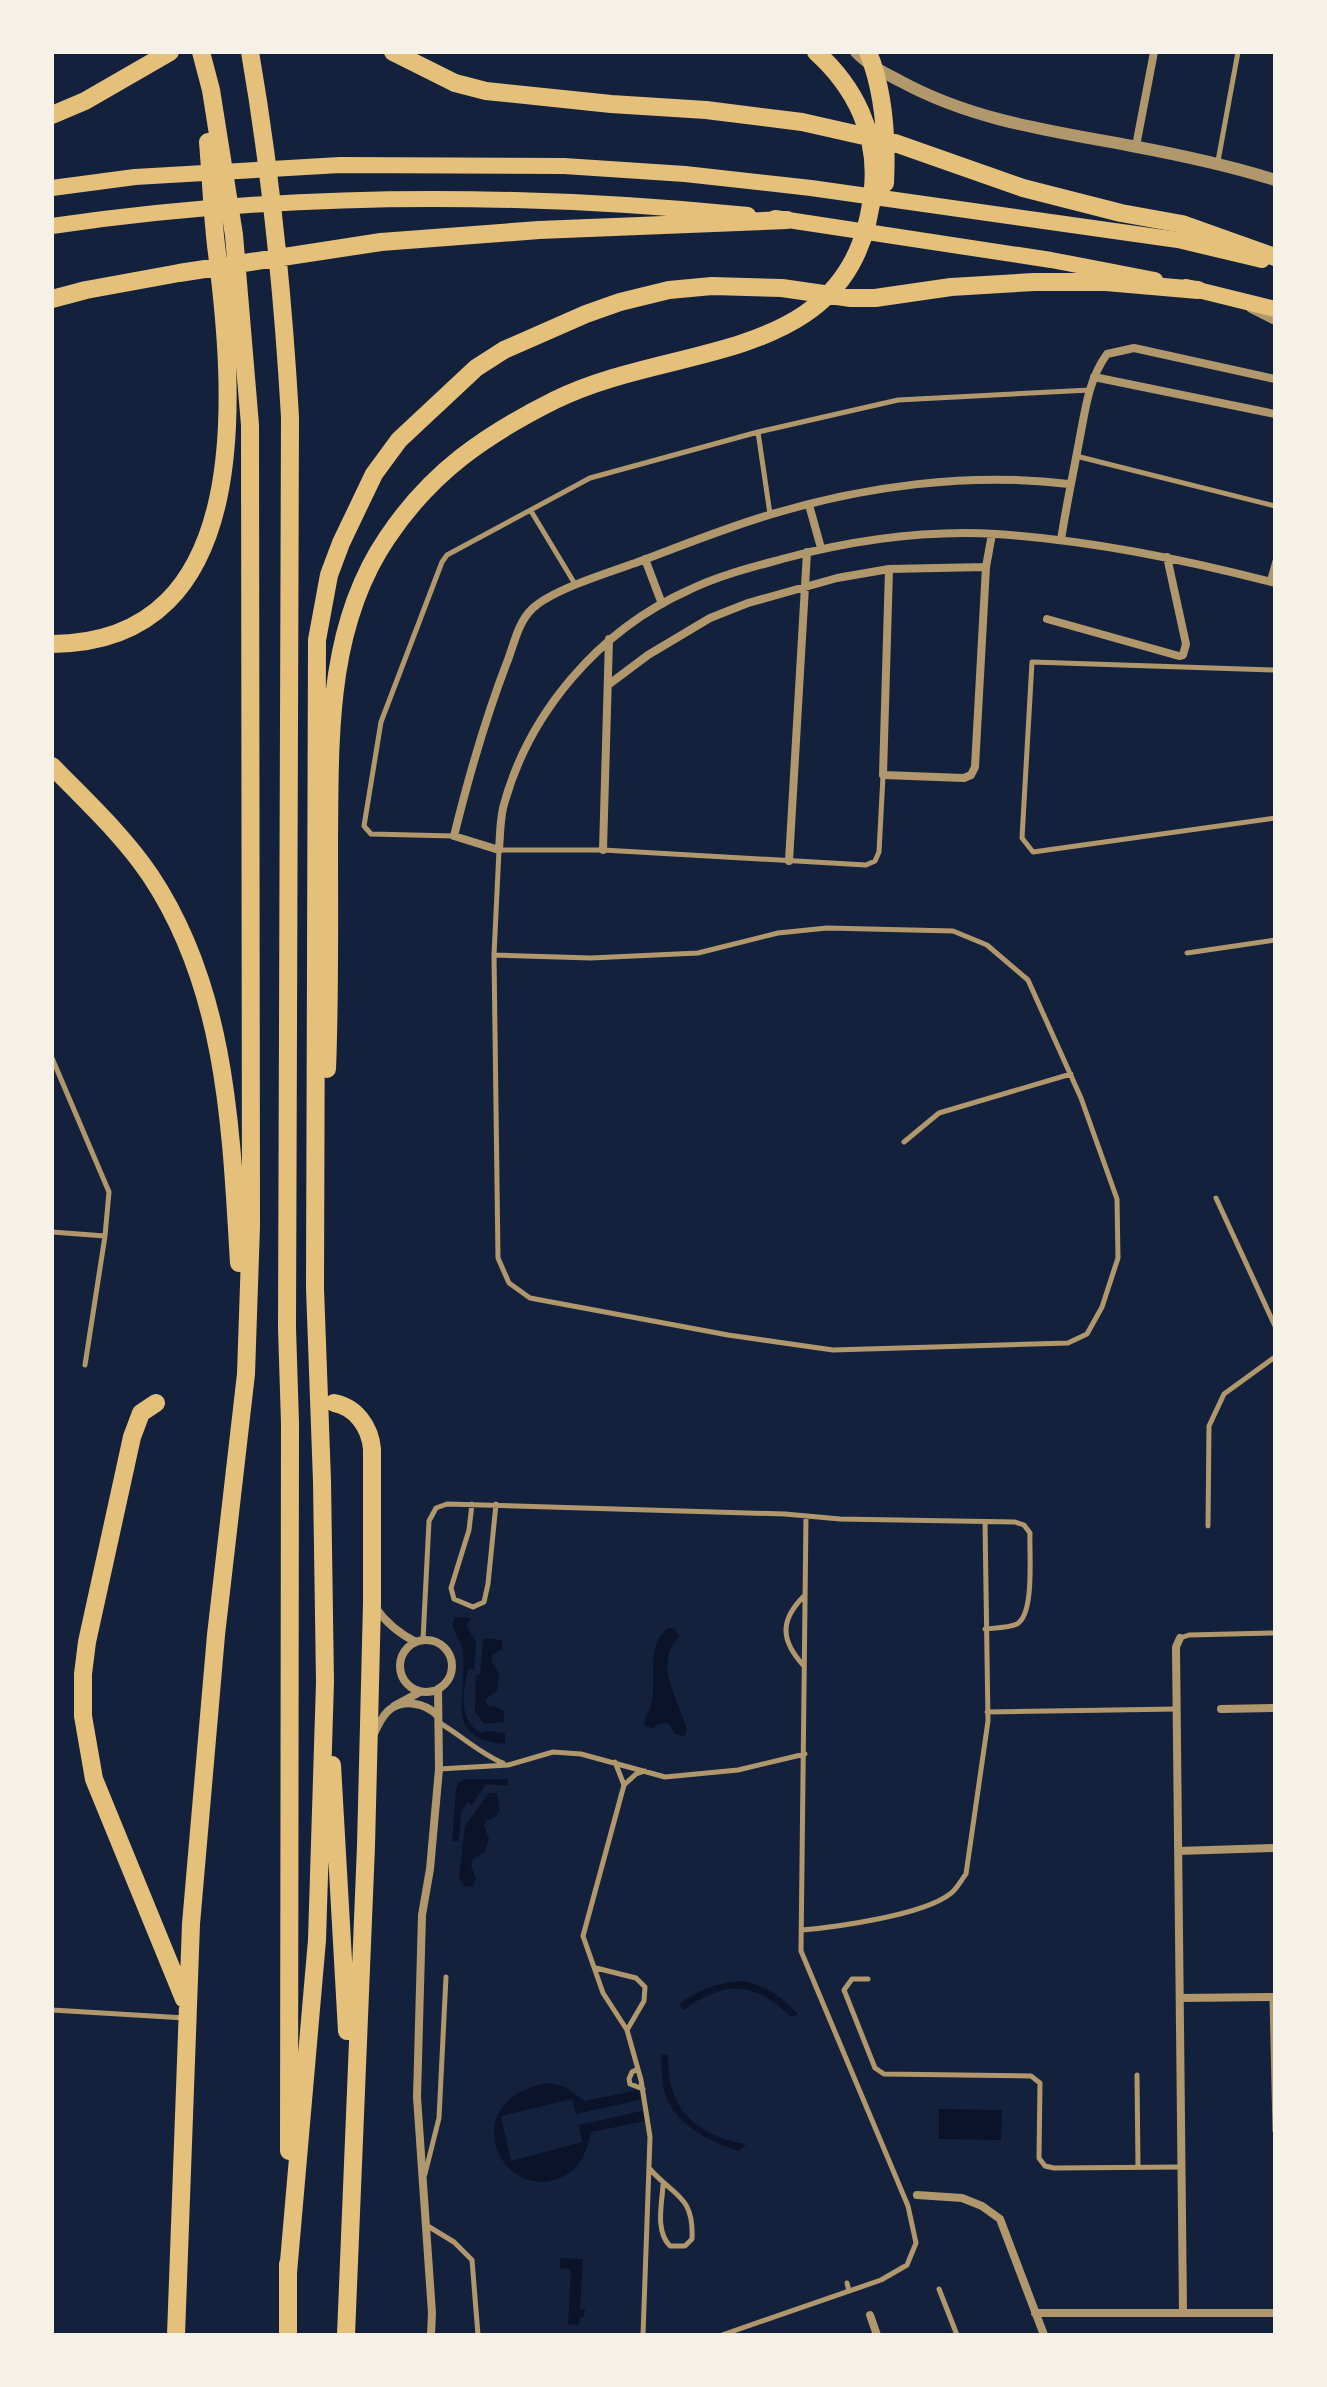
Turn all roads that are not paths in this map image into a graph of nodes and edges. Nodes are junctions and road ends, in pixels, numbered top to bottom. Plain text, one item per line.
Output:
1 (170, 52) edge
2 (250, 52) edge
3 (393, 52) edge
4 (816, 52) edge
5 (856, 52) edge
6 (868, 52) edge
7 (1154, 52) edge
8 (1238, 52) edge
9 (201, 54) edge
10 (52, 115) edge
11 (1136, 146) junction
12 (1217, 162) junction
13 (1275, 180) edge
14 (52, 188) edge
15 (787, 220) junction
16 (52, 226) edge
17 (857, 257) junction
18 (1275, 260) edge
19 (1198, 290) junction
20 (1223, 296) junction
21 (52, 299) edge
22 (1275, 309) edge
23 (1275, 321) edge
24 (1094, 377) junction
25 (1275, 379) edge
26 (1090, 390) junction
27 (1275, 414) edge
28 (758, 432) junction
29 (1076, 456) junction
30 (1069, 484) junction
31 (809, 505) junction
32 (1275, 506) edge
33 (531, 511) junction
34 (770, 514) junction
35 (992, 534) junction
36 (1061, 540) junction
37 (821, 548) junction
38 (807, 552) junction
39 (1167, 557) junction
40 (645, 559) junction
41 (1275, 561) edge
42 (986, 567) junction
43 (889, 569) junction
44 (1272, 582) edge
45 (575, 585) junction
46 (803, 590) junction
47 (662, 604) junction
48 (1047, 619) dead end
49 (609, 639) junction
50 (52, 644) edge
51 (1275, 670) edge
52 (608, 685) junction
53 (52, 766) edge
54 (289, 766) junction
55 (883, 775) junction
56 (1275, 818) edge
57 (454, 836) junction
58 (499, 850) junction
59 (603, 850) junction
60 (789, 861) junction
61 (1275, 940) edge
62 (1187, 953) dead end
63 (494, 955) junction
64 (52, 1058) edge
65 (1072, 1074) junction
66 (904, 1142) dead end
67 (315, 1164) junction
68 (1216, 1198) dead end
69 (52, 1232) edge
70 (105, 1236) junction
71 (315, 1288) junction
72 (1275, 1326) edge
73 (1275, 1357) edge
74 (85, 1365) dead end
75 (246, 1374) junction
76 (156, 1403) dead end
77 (334, 1403) dead end
78 (472, 1504) junction
79 (496, 1504) junction
80 (806, 1516) junction
81 (985, 1522) junction
82 (1208, 1526) dead end
83 (805, 1596) junction
84 (372, 1603) junction
85 (985, 1629) junction
86 (1275, 1633) edge
87 (1180, 1638) joint
88 (419, 1641) junction
89 (805, 1667) junction
90 (325, 1682) junction
91 (438, 1689) junction
92 (421, 1691) junction
93 (1275, 1708) edge
94 (389, 1709) junction
95 (1178, 1709) junction
96 (1221, 1709) dead end
97 (987, 1712) junction
98 (438, 1719) junction
99 (367, 1749) junction
100 (805, 1754) junction
101 (614, 1762) junction
102 (508, 1765) junction
103 (439, 1769) junction
104 (645, 1771) junction
105 (624, 1785) junction
106 (1275, 1848) edge
107 (1178, 1851) junction
108 (802, 1930) junction
109 (596, 1968) junction
110 (446, 1977) dead end
111 (868, 1979) dead end
112 (1180, 1998) junction
113 (1274, 1998) edge
114 (52, 2010) edge
115 (186, 2012) junction
116 (627, 2030) junction
117 (638, 2069) junction
118 (1137, 2075) dead end
119 (643, 2089) junction
120 (353, 2125) junction
121 (1275, 2131) edge
122 (1138, 2166) junction
123 (1182, 2167) junction
124 (649, 2168) junction
125 (663, 2185) junction
126 (422, 2190) junction
127 (917, 2195) joint
128 (903, 2197) junction
129 (425, 2225) junction
130 (288, 2273) junction
131 (856, 2279) dead end
132 (847, 2283) dead end
133 (859, 2287) junction
134 (939, 2289) dead end
135 (849, 2291) junction
136 (1183, 2312) junction
137 (1035, 2313) junction
138 (1275, 2313) edge
139 (870, 2315) dead end
140 (176, 2335) edge
141 (288, 2335) edge
142 (346, 2335) edge
143 (431, 2335) edge
144 (478, 2335) edge
145 (643, 2335) edge
146 (722, 2335) edge
147 (877, 2335) edge
148 (957, 2335) edge
149 (1044, 2335) edge

1 - 10 highway
2 - 54 highway
3 - 18 highway
4 - 17 highway
5 - 11 street
6 - 17 highway
7 - 11 street
8 - 12 lane
9 - 50 highway
9 - 75 highway
11 - 12 street
12 - 13 street
14 - 18 highway
15 - 16 highway
15 - 19 highway
15 - 21 highway
17 - 71 highway
19 - 20 highway
19 - 67 highway
20 - 22 highway
20 - 23 street
24 - 25 street
24 - 26 street
24 - 27 street
26 - 28 lane
26 - 29 street
28 - 33 lane
28 - 34 lane
29 - 30 street
29 - 32 lane
30 - 31 street
30 - 36 street
31 - 34 street
31 - 37 street
33 - 45 lane
33 - 57 lane
34 - 40 street
35 - 36 street
35 - 37 street
35 - 42 street
36 - 39 street
37 - 38 street
38 - 46 street
38 - 47 street
39 - 44 street
39 - 48 street
40 - 45 street
40 - 47 street
41 - 44 lane
42 - 43 street
42 - 55 street
43 - 46 street
43 - 55 street
45 - 57 street
46 - 52 street
46 - 60 street
47 - 49 street
49 - 52 street
49 - 58 street
51 - 56 lane
52 - 59 street
53 - 75 highway
54 - 67 highway
54 - 130 highway
55 - 60 lane
57 - 58 street
58 - 59 lane
58 - 63 lane
59 - 60 lane
61 - 62 lane
63 - 65 lane
63 - 65 lane
64 - 70 lane
65 - 66 lane
67 - 71 highway
68 - 72 lane
69 - 70 lane
70 - 74 lane
71 - 90 highway
73 - 82 lane
75 - 115 highway
76 - 115 highway
77 - 84 highway
78 - 79 lane
78 - 79 lane
78 - 88 lane
79 - 80 lane
80 - 81 lane
80 - 83 lane
81 - 85 lane
81 - 85 lane
83 - 89 lane
83 - 89 lane
84 - 88 street
84 - 99 highway
85 - 97 lane
86 - 87 lane
87 - 95 street
88 - 91 street
88 - 92 street
89 - 100 lane
90 - 120 highway
90 - 130 highway
91 - 92 street
91 - 98 street
92 - 94 street
93 - 96 street
94 - 98 street
94 - 99 street
95 - 97 lane
95 - 107 street
97 - 108 lane
98 - 102 lane
98 - 103 street
99 - 120 highway
100 - 104 lane
100 - 108 lane
101 - 102 lane
101 - 104 lane
101 - 105 lane
102 - 103 lane
103 - 126 street
104 - 105 lane
105 - 109 lane
106 - 107 street
107 - 112 street
108 - 128 lane
109 - 116 lane
109 - 116 lane
110 - 126 lane
111 - 122 lane
112 - 113 street
112 - 123 street
113 - 121 lane
114 - 115 lane
115 - 140 highway
116 - 117 lane
117 - 119 lane
117 - 119 lane
118 - 122 lane
119 - 124 lane
120 - 142 highway
122 - 123 lane
123 - 136 street
124 - 125 lane
124 - 145 lane
125 - 125 lane
126 - 129 street
127 - 128 lane
127 - 137 street
128 - 133 lane
129 - 143 street
129 - 144 lane
130 - 141 highway
131 - 133 lane
132 - 135 lane
133 - 135 lane
134 - 148 lane
135 - 146 lane
136 - 137 street
136 - 138 street
137 - 149 street
139 - 147 street

